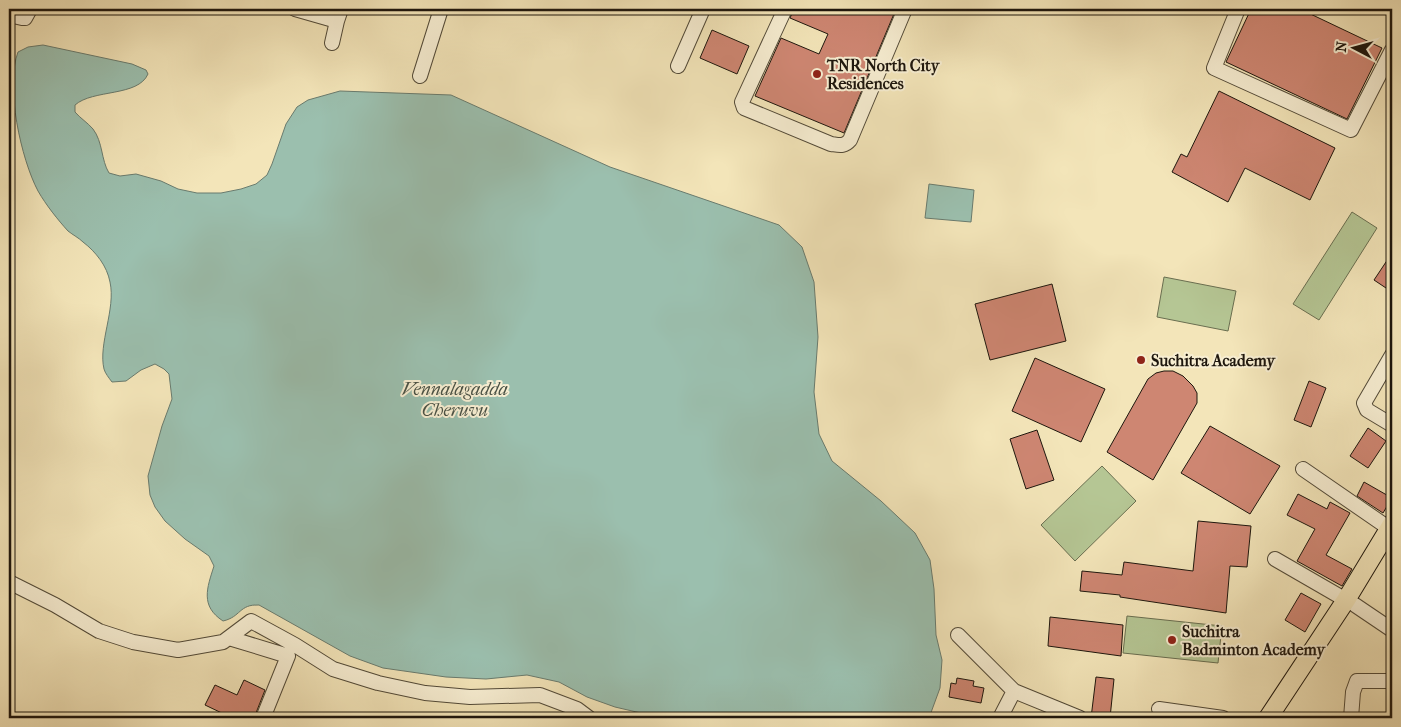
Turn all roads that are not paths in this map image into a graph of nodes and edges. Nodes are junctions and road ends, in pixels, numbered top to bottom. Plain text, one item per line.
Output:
1 (30, 9) edge
2 (295, 9) edge
3 (441, 9) edge
4 (703, 9) edge
5 (785, 9) edge
6 (905, 9) edge
7 (1238, 9) edge
8 (9, 15) edge
9 (339, 15) edge
10 (332, 43) dead end
11 (1392, 50) edge
12 (678, 66) dead end
13 (420, 76) dead end
14 (1392, 355) edge
15 (1392, 425) edge
16 (1303, 469) dead end
17 (1391, 532) edge
18 (1275, 559) dead end
19 (9, 582) edge
20 (1350, 602) junction
21 (1392, 630) edge
22 (958, 636) dead end
23 (229, 638) junction
24 (1386, 681) dead end
25 (1014, 691) junction
26 (1159, 709) dead end
27 (1060, 714) edge
28 (263, 718) edge
29 (589, 718) edge
30 (1000, 718) edge
31 (1080, 718) edge
32 (1223, 718) edge
33 (1268, 718) edge
34 (1282, 718) edge
35 (1351, 718) edge

1 - 8 street
2 - 9 street
3 - 13 street
4 - 12 street
5 - 6 street
7 - 11 street
9 - 10 street
14 - 15 street
16 - 17 street
17 - 20 main road
18 - 20 street
19 - 23 street
20 - 21 street
20 - 33 main road
20 - 34 main road
22 - 25 street
23 - 28 street
23 - 29 street
24 - 35 street
25 - 27 street
25 - 30 street
26 - 32 street
27 - 31 street

